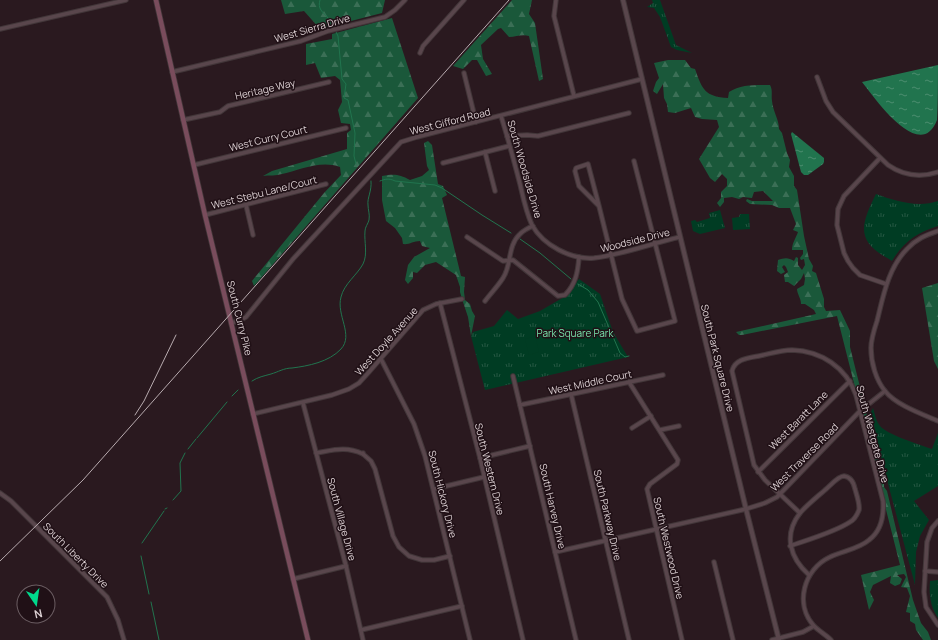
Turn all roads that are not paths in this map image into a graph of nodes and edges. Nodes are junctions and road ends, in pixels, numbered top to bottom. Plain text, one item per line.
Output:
1 (126, 0) edge
2 (156, 0) edge
3 (405, 0) edge
4 (464, 0) edge
5 (556, 0) edge
6 (623, 0) edge
7 (0, 29) edge
8 (420, 53) dead end
9 (172, 72) junction
10 (464, 73) dead end
11 (817, 77) dead end
12 (642, 79) junction
13 (329, 82) dead end
14 (574, 96) junction
15 (629, 113) dead end
16 (501, 116) junction
17 (183, 120) junction
18 (476, 122) junction
19 (346, 128) dead end
20 (507, 136) junction
21 (509, 146) junction
22 (485, 152) junction
23 (880, 158) junction
24 (634, 161) dead end
25 (442, 163) dead end
26 (194, 165) junction
27 (938, 172) edge
28 (326, 184) dead end
29 (495, 191) dead end
30 (246, 205) junction
31 (599, 206) junction
32 (205, 215) junction
33 (533, 226) junction
34 (938, 231) edge
35 (253, 236) dead end
36 (466, 237) dead end
37 (680, 237) junction
38 (654, 243) junction
39 (610, 255) junction
40 (579, 257) junction
41 (510, 261) junction
42 (886, 284) junction
43 (462, 299) dead end
44 (485, 301) dead end
45 (440, 303) junction
46 (231, 323) junction
47 (381, 359) junction
48 (663, 375) dead end
49 (513, 376) dead end
50 (850, 381) junction
51 (629, 382) junction
52 (885, 392) junction
53 (571, 394) junction
54 (303, 403) junction
55 (520, 405) junction
56 (860, 411) junction
57 (253, 414) junction
58 (651, 416) junction
59 (938, 421) edge
60 (679, 426) dead end
61 (632, 428) dead end
62 (660, 430) junction
63 (530, 446) junction
64 (316, 453) junction
65 (480, 458) junction
66 (758, 472) junction
67 (484, 477) junction
68 (434, 489) junction
69 (0, 493) edge
70 (779, 494) junction
71 (746, 509) junction
72 (800, 513) junction
73 (938, 521) edge
74 (656, 529) junction
75 (606, 540) junction
76 (790, 546) junction
77 (555, 552) junction
78 (450, 556) junction
79 (714, 562) dead end
80 (346, 566) junction
81 (925, 571) junction
82 (938, 572) edge
83 (809, 575) junction
84 (293, 579) junction
85 (462, 606) junction
86 (938, 625) edge
87 (814, 626) junction
88 (361, 630) junction
89 (779, 639) edge
90 (124, 640) edge
91 (308, 640) edge
92 (363, 640) edge
93 (470, 640) edge
94 (523, 640) edge
95 (576, 640) edge
96 (629, 640) edge
97 (682, 640) edge
98 (733, 640) edge
99 (772, 640) edge
100 (831, 640) edge

1 - 7 street
2 - 9 main road, South Curry Pike
3 - 9 street, West Sierra Drive
4 - 8 street
5 - 14 street
6 - 12 street
9 - 17 main road, South Curry Pike
10 - 18 street
11 - 23 street
12 - 14 street, West Gifford Road
12 - 37 street, South Park Square Drive
13 - 17 street, Heritage Way
14 - 16 street, West Gifford Road
15 - 20 street
16 - 18 street, West Gifford Road
16 - 20 street, South Woodside Drive
17 - 26 main road, South Curry Pike
18 - 46 street, West Gifford Road
19 - 26 street, West Curry Court
20 - 21 street, South Woodside Drive
21 - 22 street
21 - 33 street, South Woodside Drive
22 - 25 street
22 - 29 street
23 - 27 street
23 - 42 street
24 - 38 street
26 - 32 main road, South Curry Pike
28 - 30 street, West Stebu Lane/Court
30 - 32 street, West Stebu Lane/Court
30 - 35 street
31 - 31 street
31 - 39 street
32 - 46 main road, South Curry Pike
33 - 40 street, Woodside Drive
33 - 41 street
34 - 42 street
36 - 41 street
37 - 38 street, Woodside Drive
37 - 71 street, South Park Square Drive
38 - 39 street, Woodside Drive
38 - 39 street
39 - 40 street, Woodside Drive
40 - 41 street
41 - 44 street
42 - 52 street
43 - 45 street, West Doyle Avenue
45 - 47 street, West Doyle Avenue
45 - 65 street, South Western Drive
46 - 57 main road, South Curry Pike
47 - 54 street, West Doyle Avenue
47 - 68 street, South Hickory Drive
48 - 51 street, West Middle Court
49 - 55 street, South Harvey Drive
50 - 56 street, South Westgate Drive
50 - 66 street, West Baratt Lane
50 - 66 street, South Westgate Drive
51 - 53 street, West Middle Court
51 - 58 street, South Westwood Drive
52 - 56 street, West Traverse Road
52 - 59 street
53 - 55 street, West Middle Court
53 - 75 street, South Parkway Drive
54 - 57 street, West Doyle Avenue
54 - 64 street, South Village Drive
55 - 63 street, South Harvey Drive
56 - 70 street, West Traverse Road
56 - 83 street, South Westgate Drive
57 - 84 main road, South Curry Pike
58 - 61 street
58 - 62 street, South Westwood Drive
60 - 62 street
62 - 74 street, South Westwood Drive
63 - 65 street
63 - 77 street, South Harvey Drive
64 - 78 street
64 - 80 street, South Village Drive
65 - 67 street, South Western Drive
66 - 70 street, South Westgate Drive
67 - 68 street
67 - 94 street, South Western Drive
68 - 78 street, South Hickory Drive
69 - 90 street, South Liberty Drive
70 - 71 street, West Traverse Road
70 - 72 street, South Westgate Drive
71 - 74 street, West Traverse Road
71 - 89 street, South Park Square Drive
72 - 76 street
72 - 76 street
73 - 81 street
74 - 75 street, West Traverse Road
74 - 97 street, South Westwood Drive
75 - 77 street, West Traverse Road
75 - 96 street, South Parkway Drive
76 - 83 street
77 - 95 street, South Harvey Drive
78 - 85 street, South Hickory Drive
79 - 98 street
80 - 84 street
80 - 88 street, South Village Drive
81 - 82 street
81 - 86 street
83 - 87 street, South Westgate Drive
84 - 91 main road, South Curry Pike
85 - 88 street
85 - 93 street, South Hickory Drive
87 - 89 street
87 - 100 street, South Westgate Drive
88 - 92 street, South Village Drive
89 - 99 street

